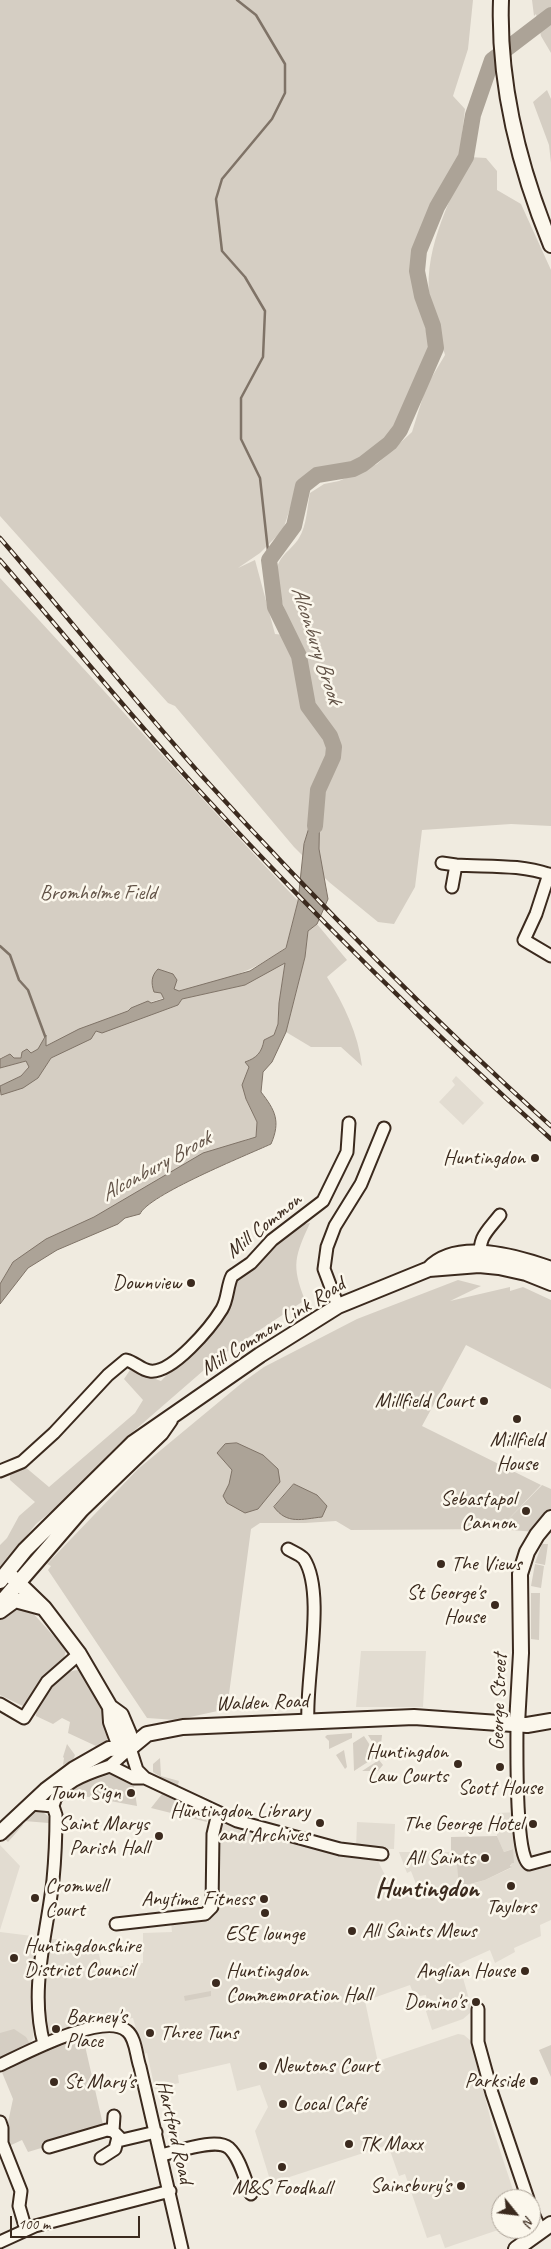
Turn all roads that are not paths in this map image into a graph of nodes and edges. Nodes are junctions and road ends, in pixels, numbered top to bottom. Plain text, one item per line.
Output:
1 (501, 0) edge
2 (551, 245) edge
3 (442, 863) dead end
4 (456, 865) junction
5 (550, 874) edge
6 (452, 887) dead end
7 (551, 956) edge
8 (349, 1123) dead end
9 (384, 1128) dead end
10 (500, 1215) dead end
11 (479, 1259) junction
12 (551, 1269) edge
13 (551, 1283) edge
14 (338, 1306) junction
15 (0, 1471) edge
16 (551, 1518) edge
17 (288, 1549) dead end
18 (8, 1578) edge
19 (0, 1604) edge
20 (44, 1608) junction
21 (0, 1611) edge
22 (80, 1654) junction
23 (519, 1690) junction
24 (0, 1704) edge
25 (551, 1721) edge
26 (308, 1722) junction
27 (519, 1724) junction
28 (130, 1748) junction
29 (110, 1766) junction
30 (145, 1778) junction
31 (31, 1804) junction
32 (53, 1806) junction
33 (218, 1813) junction
34 (0, 1833) edge
35 (382, 1854) dead end
36 (551, 1858) edge
37 (116, 1924) dead end
38 (478, 2009) dead end
39 (44, 2044) junction
40 (0, 2065) edge
41 (114, 2116) dead end
42 (0, 2122) edge
43 (156, 2132) junction
44 (116, 2134) junction
45 (49, 2147) dead end
46 (162, 2155) junction
47 (101, 2158) dead end
48 (11, 2165) junction
49 (0, 2170) edge
50 (525, 2189) edge
51 (170, 2191) junction
52 (251, 2194) dead end
53 (546, 2227) edge
54 (26, 2230) junction
55 (0, 2242) edge
56 (182, 2249) edge
57 (516, 2249) edge

1 - 2 main road
3 - 4 street
4 - 5 street
4 - 6 street
5 - 7 street
8 - 15 street, Mill Common
9 - 14 street
10 - 11 street
11 - 12 main road, Mill Common Link Road
11 - 13 main road, Mill Common Link Road
11 - 14 main road, Mill Common Link Road
14 - 18 main road, Mill Common Link Road
16 - 23 main road, George Street
17 - 26 street
18 - 19 main road, Mill Common Link Road
18 - 20 main road
20 - 21 main road
20 - 22 main road
22 - 24 street
22 - 28 main road
23 - 25 main road
23 - 27 main road, George Street
25 - 27 main road, Walden Road
26 - 27 main road, Walden Road
26 - 28 main road, Walden Road
27 - 36 street, George Street
28 - 29 street
28 - 30 street
28 - 31 main road, Walden Road
29 - 30 street
29 - 32 street
30 - 33 street
31 - 32 street
31 - 34 main road, Walden Road
32 - 39 street
33 - 35 street
33 - 37 street
38 - 50 street
39 - 40 street
39 - 43 street, Hartford Road
41 - 44 street
42 - 48 street
43 - 44 street
43 - 46 street, Hartford Road
44 - 45 street
44 - 47 street
46 - 51 street, Hartford Road
46 - 52 street
48 - 49 street
48 - 54 street
51 - 54 street
51 - 56 street, Hartford Road
53 - 57 main road
54 - 55 street

